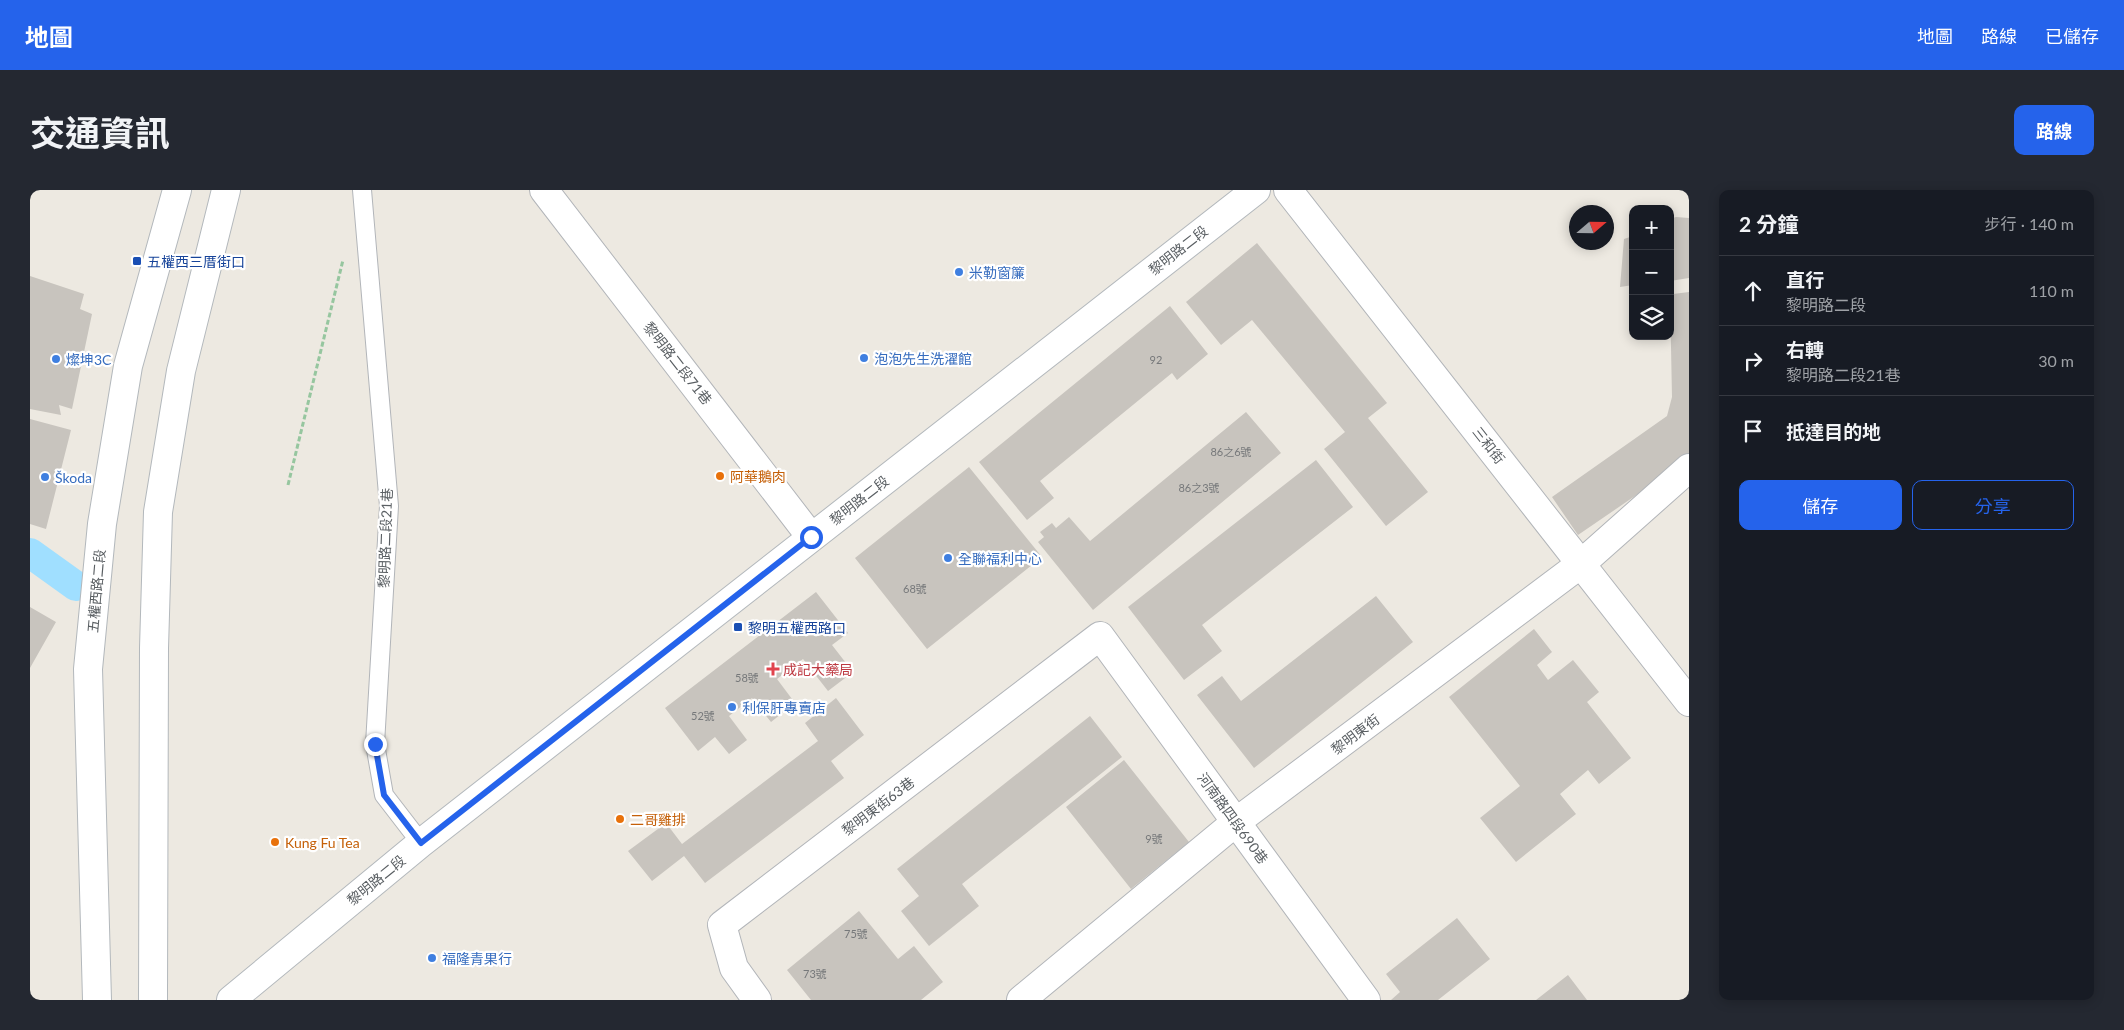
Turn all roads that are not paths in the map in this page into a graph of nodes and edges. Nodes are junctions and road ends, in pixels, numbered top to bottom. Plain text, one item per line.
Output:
1 (177, 190) edge
2 (226, 190) edge
3 (362, 190) edge
4 (544, 190) edge
5 (1256, 190) edge
6 (1288, 190) edge
7 (1689, 468) edge
8 (811, 537) junction
9 (1582, 564) junction
10 (1100, 636) joint
11 (1689, 702) edge
12 (1236, 822) junction
13 (421, 843) junction
14 (97, 1000) edge
15 (153, 1000) edge
16 (230, 1000) edge
17 (756, 1000) edge
18 (1021, 1000) edge
19 (1366, 1000) edge

1 - 14 street, 五權西路二段
2 - 15 street
3 - 13 lane, 黎明路二段21巷
4 - 8 street, 黎明路二段71巷
5 - 8 street, 黎明路二段
6 - 9 street, 三和街
7 - 9 street, 黎明東街
8 - 13 street, 黎明路二段
9 - 11 street, 三和街
9 - 12 street, 黎明東街
10 - 12 street, 河南路四段690巷
10 - 17 street, 黎明東街63巷
12 - 18 street, 黎明東街
12 - 19 street, 河南路四段690巷
13 - 16 street, 黎明路二段

